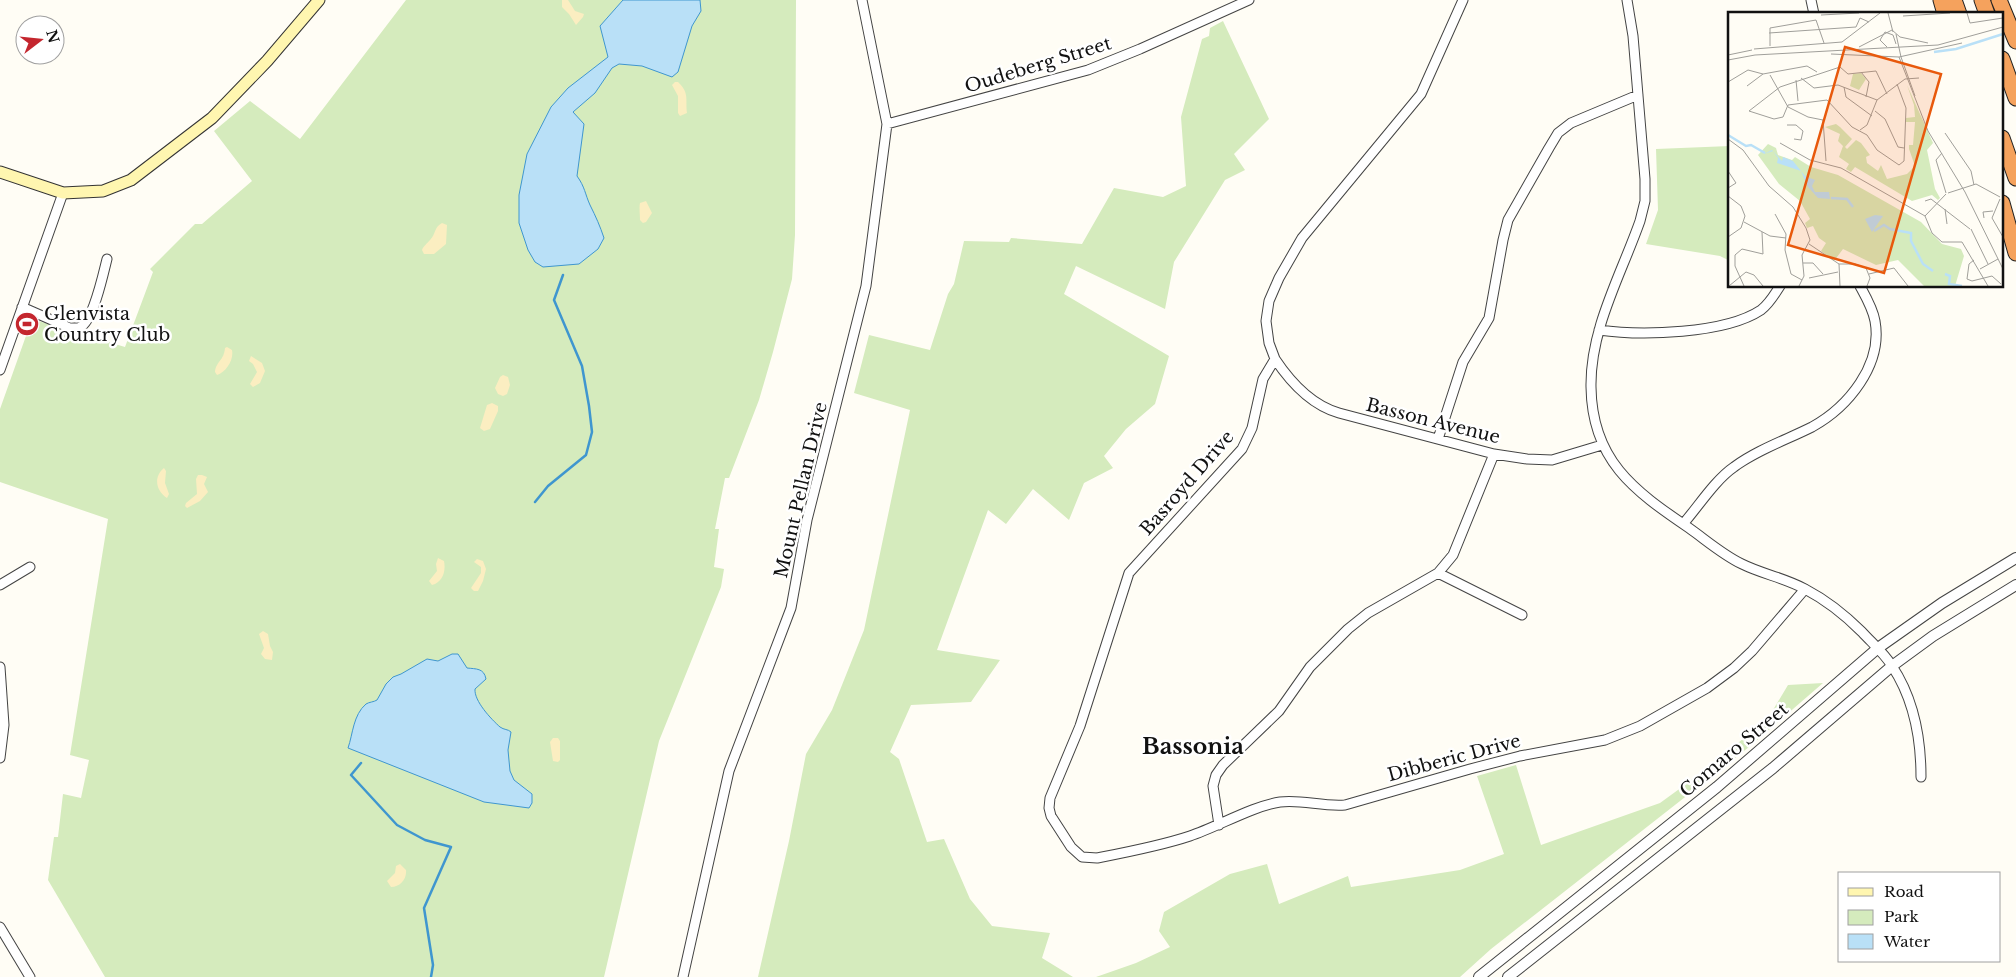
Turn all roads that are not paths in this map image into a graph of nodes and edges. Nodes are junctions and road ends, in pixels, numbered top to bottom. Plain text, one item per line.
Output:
1 (319, 0) edge
2 (862, 0) edge
3 (1249, 0) edge
4 (1463, 0) edge
5 (1627, 0) edge
6 (1954, 0) edge
7 (1999, 0) edge
8 (1958, 12) edge
9 (2004, 12) edge
10 (2004, 12) edge
11 (2016, 41) edge
12 (2004, 65) edge
13 (1638, 95) junction
14 (2016, 98) edge
15 (887, 124) junction
16 (2004, 144) edge
17 (0, 172) edge
18 (2016, 178) edge
19 (63, 193) junction
20 (2004, 210) edge
21 (2016, 253) edge
22 (108, 259) dead end
23 (1779, 288) edge
24 (1861, 288) edge
25 (22, 307) junction
26 (1599, 330) junction
27 (1275, 359) junction
28 (0, 370) edge
29 (1438, 439) junction
30 (1602, 445) junction
31 (1494, 454) junction
32 (1683, 524) junction
33 (2016, 558) edge
34 (30, 567) dead end
35 (1438, 573) junction
36 (0, 585) edge
37 (2016, 585) edge
38 (1805, 588) junction
39 (1522, 615) dead end
40 (1878, 648) junction
41 (0, 666) edge
42 (1892, 666) junction
43 (0, 758) edge
44 (1921, 777) dead end
45 (1219, 825) junction
46 (1070, 847) joint
47 (0, 927) edge
48 (30, 977) edge
49 (682, 977) edge
50 (1479, 977) edge
51 (1508, 977) edge

1 - 19 main road
2 - 15 street, Mount Pellan Drive
3 - 15 street, Oudeberg Street
4 - 27 street
5 - 13 street
6 - 8 highway
7 - 9 highway
10 - 11 highway
12 - 14 highway
13 - 26 street
13 - 29 street
15 - 49 street, Mount Pellan Drive
16 - 18 highway
17 - 19 main road
19 - 25 street
20 - 21 highway
22 - 25 street
23 - 26 street
24 - 32 street
25 - 28 street
26 - 30 street
27 - 29 street, Basson Avenue
27 - 46 street, Basroyd Drive
29 - 31 street, Basson Avenue
30 - 31 street, Basson Avenue
30 - 32 street
31 - 35 street
32 - 38 street
33 - 40 street, Comaro Street
34 - 36 street
35 - 39 street
35 - 45 street
37 - 42 street, Comaro Street
38 - 40 street
38 - 45 street, Dibberic Drive
40 - 42 street
40 - 50 street, Comaro Street
41 - 43 street
42 - 44 street
42 - 51 street, Comaro Street
45 - 46 street, Dibberic Drive
47 - 48 street

